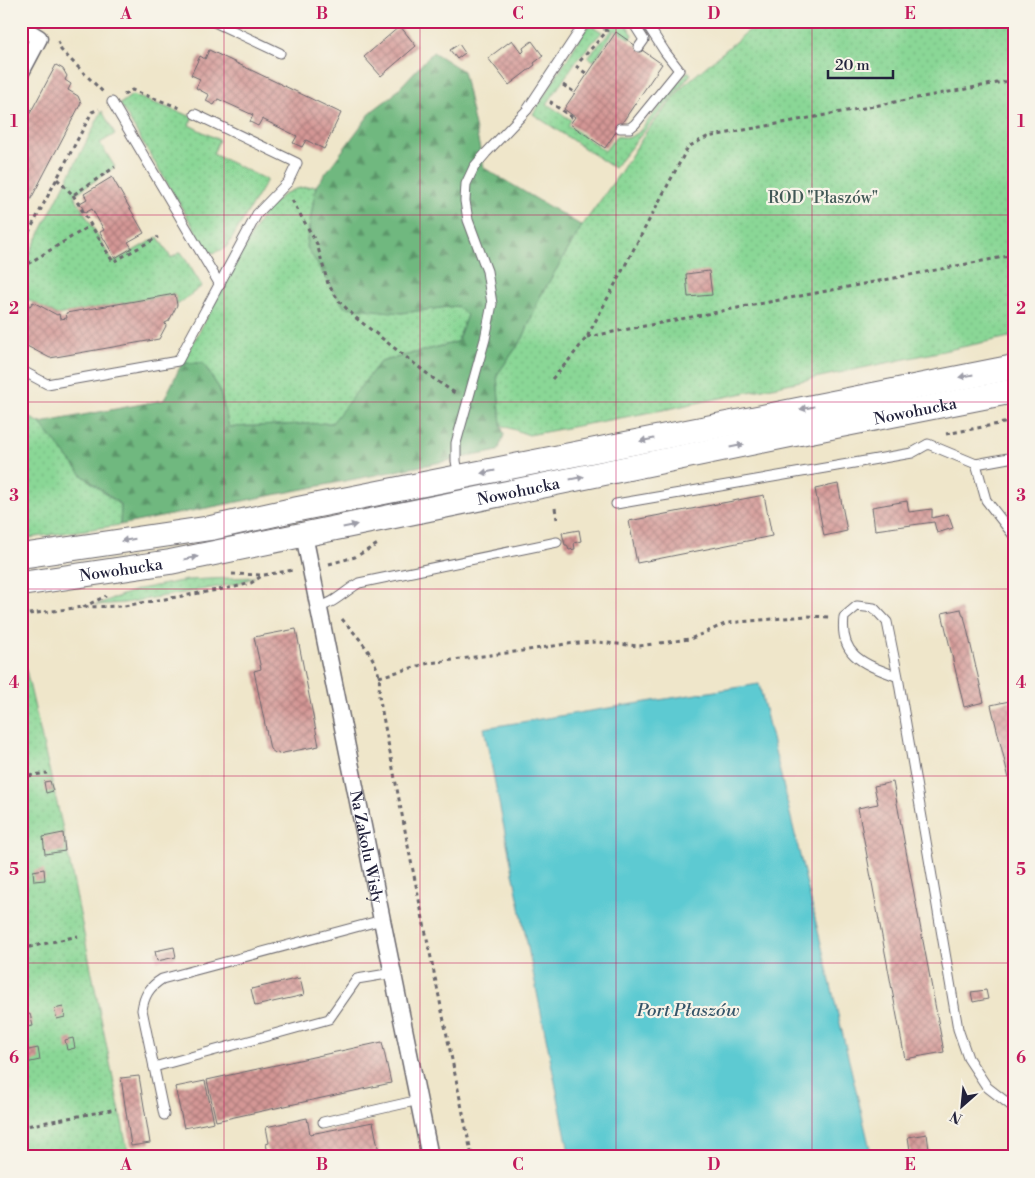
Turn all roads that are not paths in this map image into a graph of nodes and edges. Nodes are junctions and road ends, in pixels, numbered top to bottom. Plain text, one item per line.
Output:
1 (212, 21) edge
2 (586, 21) edge
3 (632, 21) edge
4 (645, 21) edge
5 (21, 27) edge
6 (639, 47) dead end
7 (280, 54) dead end
8 (21, 72) edge
9 (112, 102) road end
10 (195, 114) road end
11 (620, 128) dead end
12 (220, 285) junction
13 (1014, 367) edge
14 (21, 370) edge
15 (1014, 391) edge
16 (1014, 457) edge
17 (976, 464) junction
18 (459, 478) junction
19 (616, 504) dead end
20 (304, 535) junction
21 (1014, 536) edge
22 (557, 542) dead end
23 (21, 556) edge
24 (21, 584) edge
25 (324, 606) junction
26 (898, 676) junction
27 (382, 920) junction
28 (393, 973) junction
29 (154, 1066) junction
30 (419, 1100) junction
31 (1014, 1108) edge
32 (164, 1116) dead end
33 (323, 1122) dead end
34 (430, 1157) edge

1 - 7 lane
2 - 18 lane
3 - 6 lane
4 - 11 lane
5 - 8 street
9 - 12 lane
10 - 12 lane
12 - 14 lane
13 -> 18 main road, Nowohucka
20 -> 15 main road, Nowohucka
16 - 17 lane
17 - 19 lane
17 - 21 lane
18 -> 23 main road, Nowohucka
24 -> 20 main road, Nowohucka
20 - 25 street, Na Zakolu Wisły
22 - 25 lane
25 - 27 street, Na Zakolu Wisły
26 - 26 lane
26 - 31 lane
27 - 28 street, Na Zakolu Wisły
27 - 29 lane
28 - 29 lane
28 - 30 street, Na Zakolu Wisły
29 - 32 lane
30 - 33 lane
30 - 34 street, Na Zakolu Wisły

